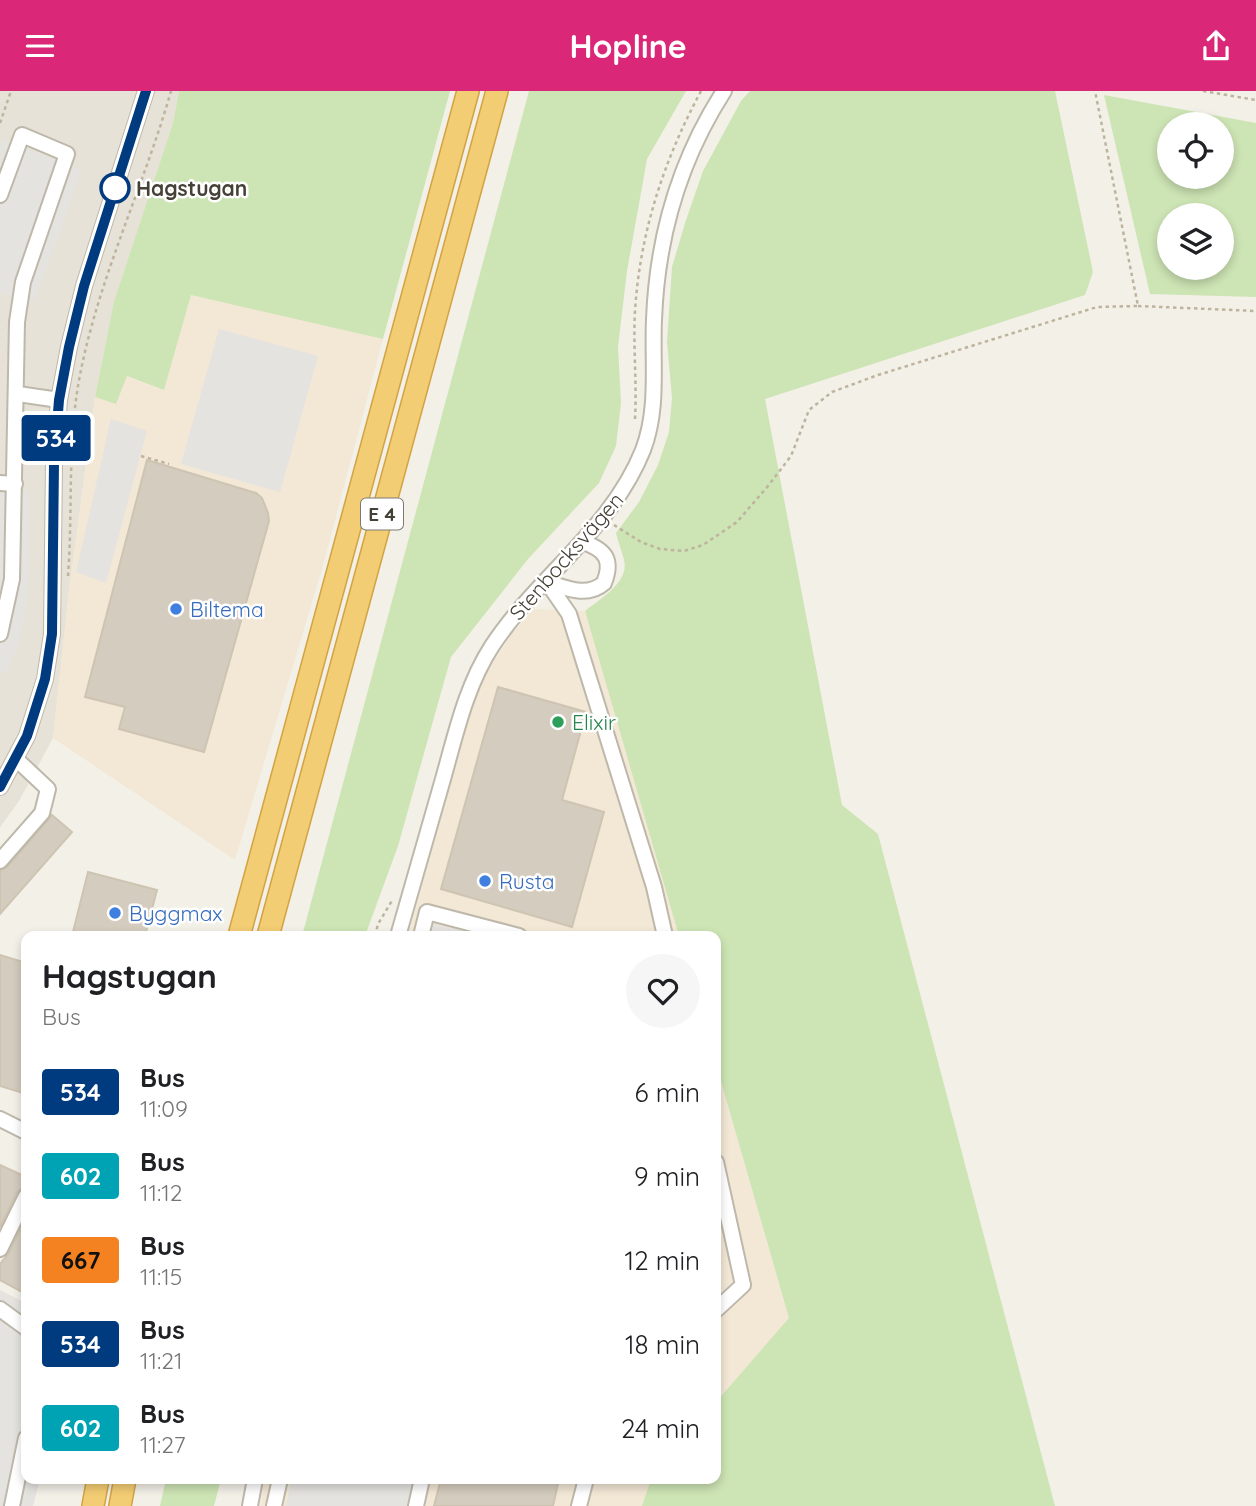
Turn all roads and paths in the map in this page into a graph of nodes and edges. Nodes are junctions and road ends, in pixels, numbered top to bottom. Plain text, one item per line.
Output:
1 (11, 91) edge
2 (145, 91) edge
3 (171, 91) edge
4 (468, 91) edge
5 (497, 91) edge
6 (701, 91) edge
7 (724, 91) edge
8 (1094, 91) edge
9 (1203, 91) edge
10 (1256, 100) edge
11 (0, 123) edge
12 (0, 195) edge
13 (1138, 306) junction
14 (1256, 311) edge
15 (18, 394) junction
16 (59, 400) junction
17 (635, 423) dead end
18 (141, 456) dead end
19 (169, 464) dead end
20 (8, 483) edge
21 (604, 518) junction
22 (583, 543) junction
23 (68, 576) dead end
24 (547, 582) junction
25 (5, 588) edge
26 (0, 632) edge
27 (16, 759) junction
28 (0, 787) edge
29 (0, 861) edge
30 (396, 894) dead end
31 (241, 931) edge
32 (269, 931) edge
33 (376, 931) edge
34 (399, 931) edge
35 (422, 931) edge
36 (500, 931) edge
37 (664, 931) edge
38 (0, 1119) edge
39 (21, 1130) edge
40 (721, 1185) edge
41 (21, 1206) edge
42 (0, 1249) edge
43 (721, 1305) edge
44 (0, 1309) edge
45 (21, 1324) edge
46 (21, 1462) edge
47 (97, 1484) edge
48 (124, 1484) edge
49 (254, 1484) edge
50 (279, 1484) edge
51 (421, 1484) edge
52 (585, 1484) edge
53 (12, 1506) edge
54 (93, 1506) edge
55 (120, 1506) edge
56 (250, 1506) edge
57 (274, 1506) edge
58 (416, 1506) edge
59 (579, 1506) edge

1 - 11 path
2 - 16 street
3 - 23 path
4 - 31 highway, E 4
5 - 32 highway, E 4
6 - 17 path
7 - 21 street, Stenbocksvägen
8 - 13 path
9 - 10 path
12 - 15 street
13 - 14 path
13 - 21 path
15 - 16 street
15 - 20 street
16 - 27 street
18 - 19 path
20 - 25 street
21 - 22 street, Stenbocksvägen
22 - 24 street, Stenbocksvägen
22 - 24 street
24 - 34 street, Stenbocksvägen
24 - 37 street
25 - 26 street
27 - 28 street
27 - 29 street
30 - 33 path
35 - 36 street
38 - 39 street
40 - 43 street
41 - 42 street
44 - 45 street
46 - 53 street
47 - 54 highway
48 - 55 highway
49 - 56 street
50 - 57 street
51 - 58 street
52 - 59 street

